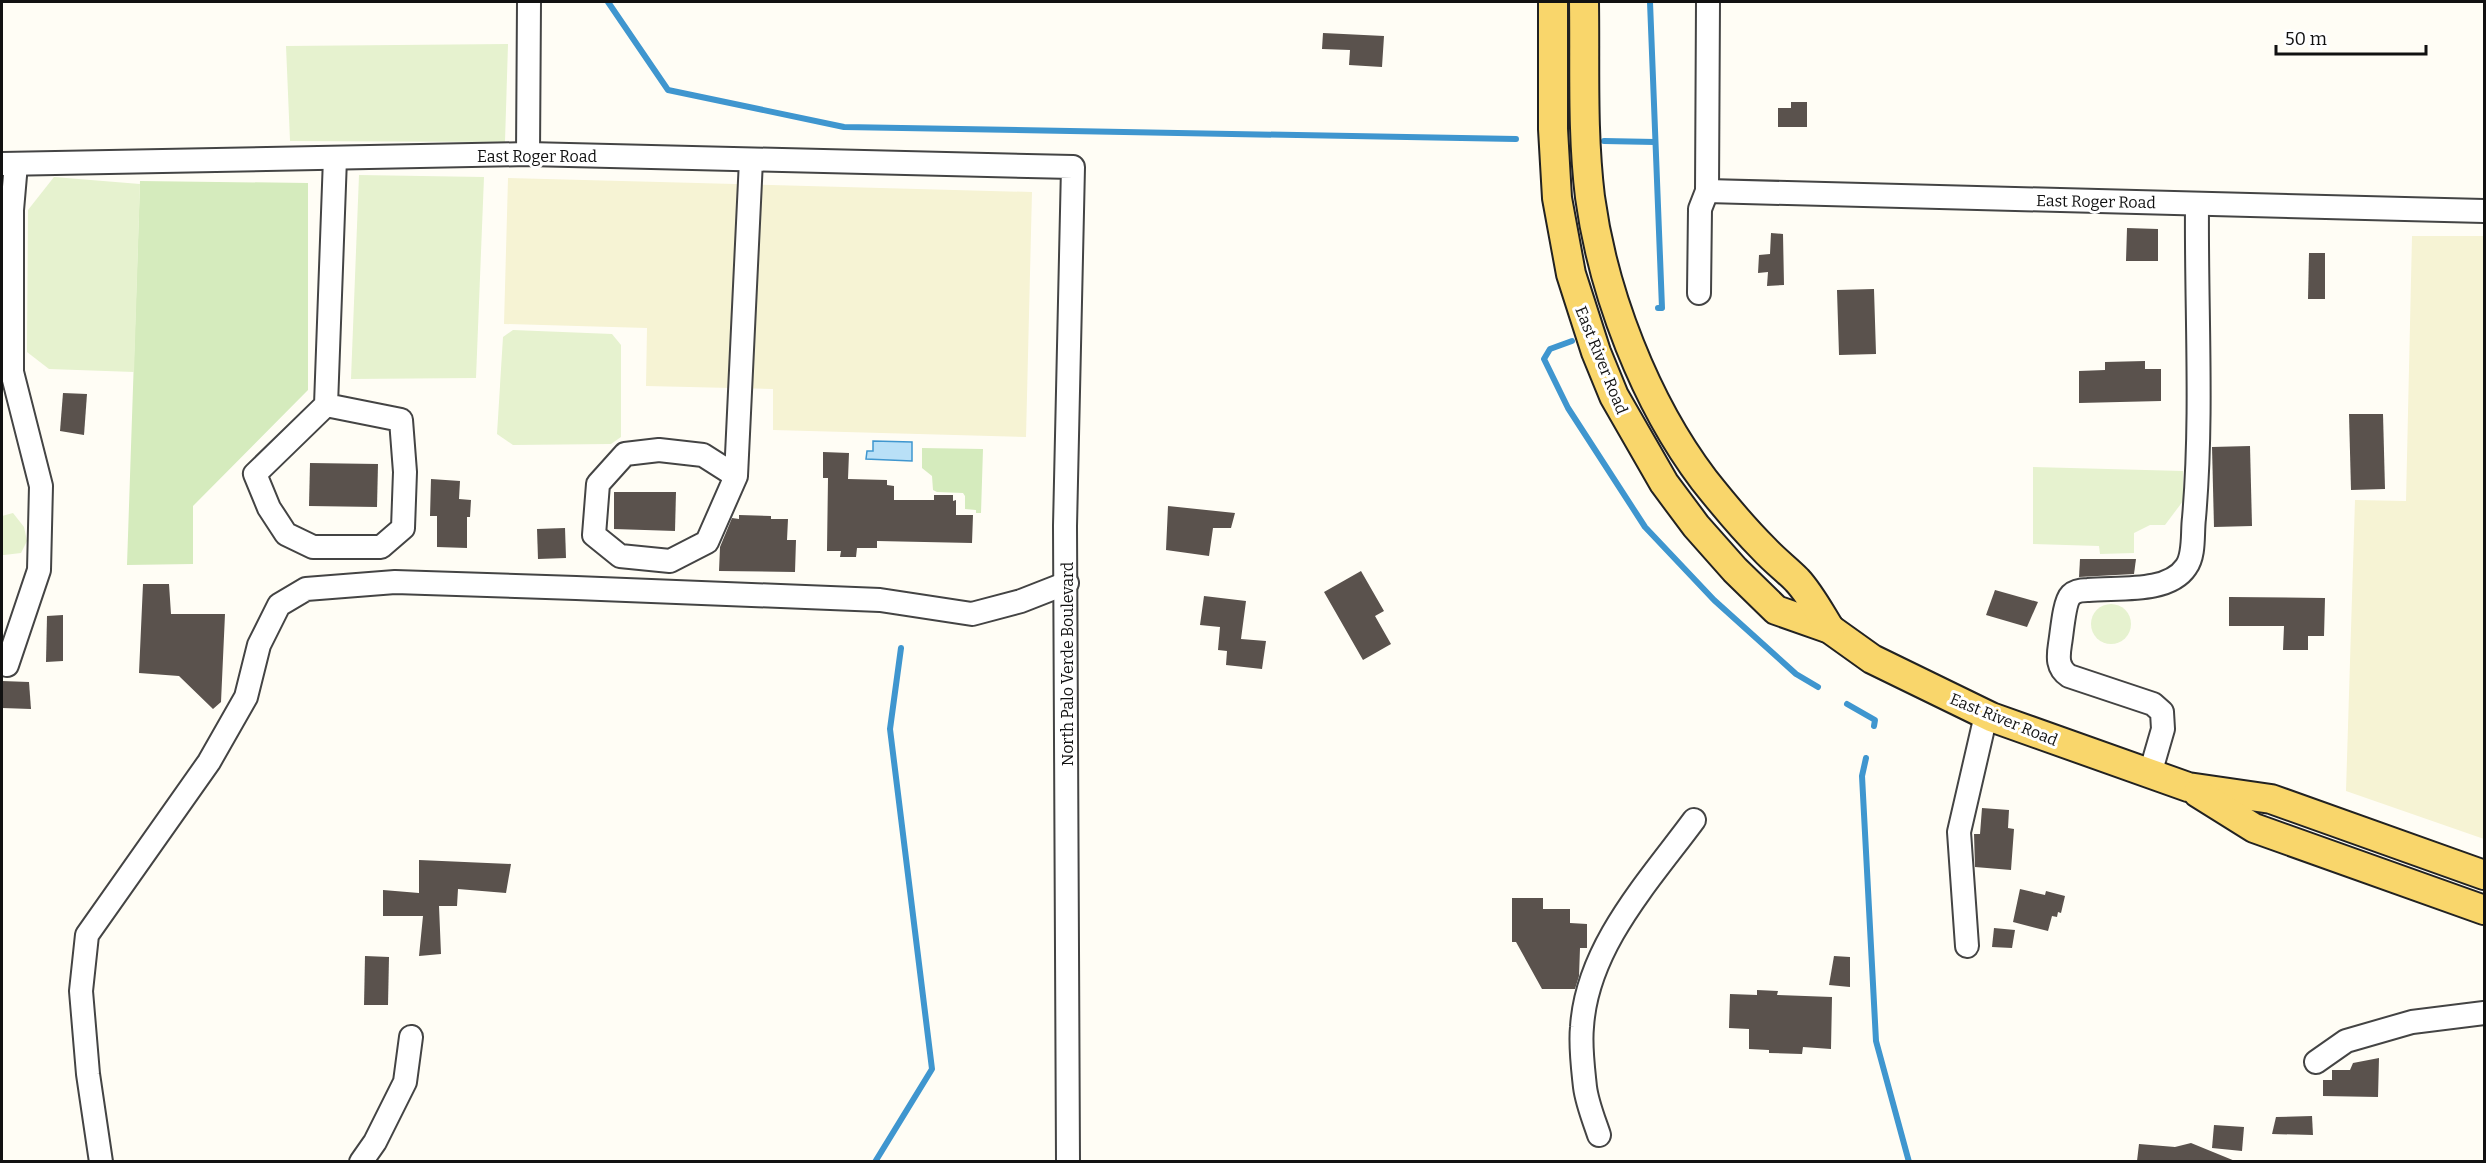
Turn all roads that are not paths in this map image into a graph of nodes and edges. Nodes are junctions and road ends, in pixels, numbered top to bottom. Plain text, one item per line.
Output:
1 (529, 2) edge
2 (1553, 2) edge
3 (1584, 2) edge
4 (1708, 2) edge
5 (528, 154) junction
6 (335, 158) junction
7 (752, 160) junction
8 (9, 164) edge
9 (1073, 167) joint
10 (1707, 191) junction
11 (2197, 204) junction
12 (2484, 211) edge
13 (1699, 293) dead end
14 (326, 405) junction
15 (736, 476) junction
16 (1067, 583) junction
17 (1830, 628) junction
18 (7, 665) dead end
19 (1986, 715) junction
20 (2150, 774) junction
21 (2188, 788) junction
22 (1694, 820) dead end
23 (2484, 875) edge
24 (2484, 910) edge
25 (1967, 946) dead end
26 (2484, 1013) edge
27 (411, 1037) dead end
28 (2316, 1062) dead end
29 (1599, 1135) dead end
30 (101, 1161) edge
31 (361, 1161) edge
32 (1068, 1161) edge

1 - 5 street
2 - 17 main road, East River Road
3 - 17 main road, East River Road
4 - 10 street
5 - 6 street, East Roger Road
5 - 7 street, East Roger Road
6 - 8 street, East Roger Road
6 - 14 street
7 - 9 street, East Roger Road
7 - 15 street
8 - 18 street
9 - 16 street, North Palo Verde Boulevard
10 - 11 street, East Roger Road
10 - 13 street
11 - 12 street, East Roger Road
11 - 20 street
14 - 14 street
15 - 15 street
16 - 30 street
16 - 32 street, North Palo Verde Boulevard
17 - 19 main road, East River Road
19 - 20 main road, East River Road
19 - 25 street
20 - 21 main road, East River Road
21 - 23 main road, East River Road
21 - 24 main road, East River Road
22 - 29 street
26 - 28 street
27 - 31 street

